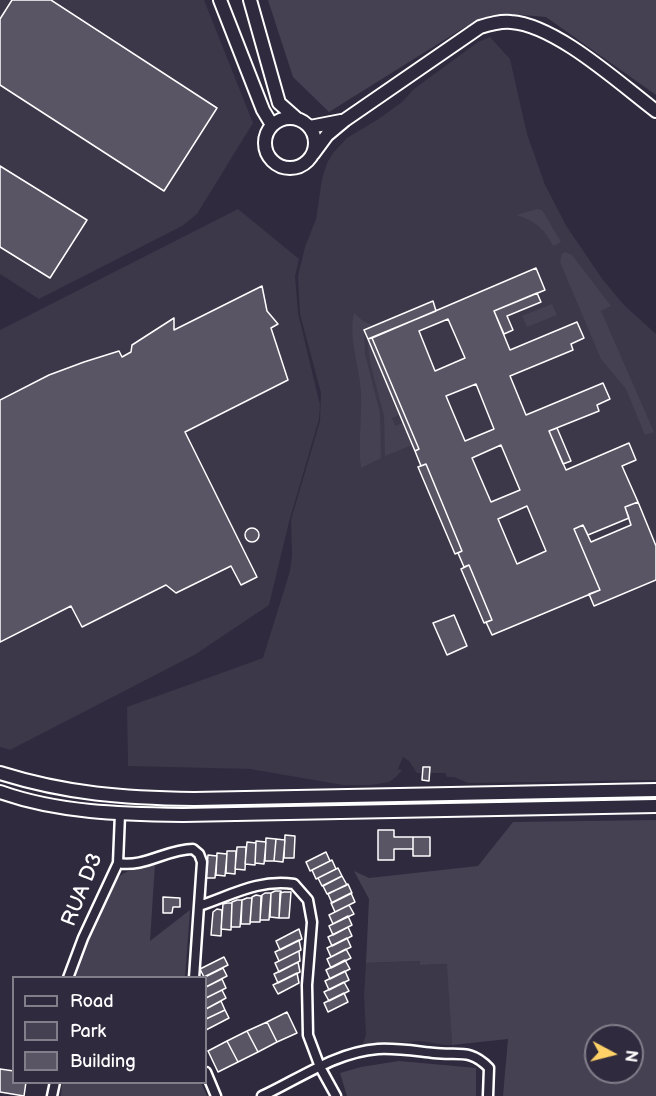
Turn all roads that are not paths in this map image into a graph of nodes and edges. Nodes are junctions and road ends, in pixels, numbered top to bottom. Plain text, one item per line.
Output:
1 (220, 0) edge
2 (250, 0) edge
3 (656, 111) edge
4 (296, 118) junction
5 (345, 120) junction
6 (272, 125) junction
7 (310, 128) junction
8 (313, 154) junction
9 (0, 774) edge
10 (656, 790) edge
11 (0, 792) edge
12 (656, 807) edge
13 (120, 814) junction
14 (118, 863) junction
15 (199, 906) junction
16 (69, 976) edge
17 (194, 976) edge
18 (320, 1067) junction
19 (207, 1074) edge
20 (216, 1096) edge
21 (262, 1096) edge
22 (336, 1096) edge
23 (488, 1096) edge

1 - 6 main road
2 - 4 main road
3 - 5 main road
4 - 6 main road
4 - 7 main road
5 - 7 main road
5 - 8 main road
6 - 8 main road
7 - 8 main road
9 - 10 main road
11 - 13 main road
12 - 13 main road
13 - 14 street, RUA D3
14 - 15 street
14 - 16 street, RUA D3
15 - 17 street
15 - 18 street
18 - 21 street
18 - 22 street
18 - 23 street
19 - 20 street

